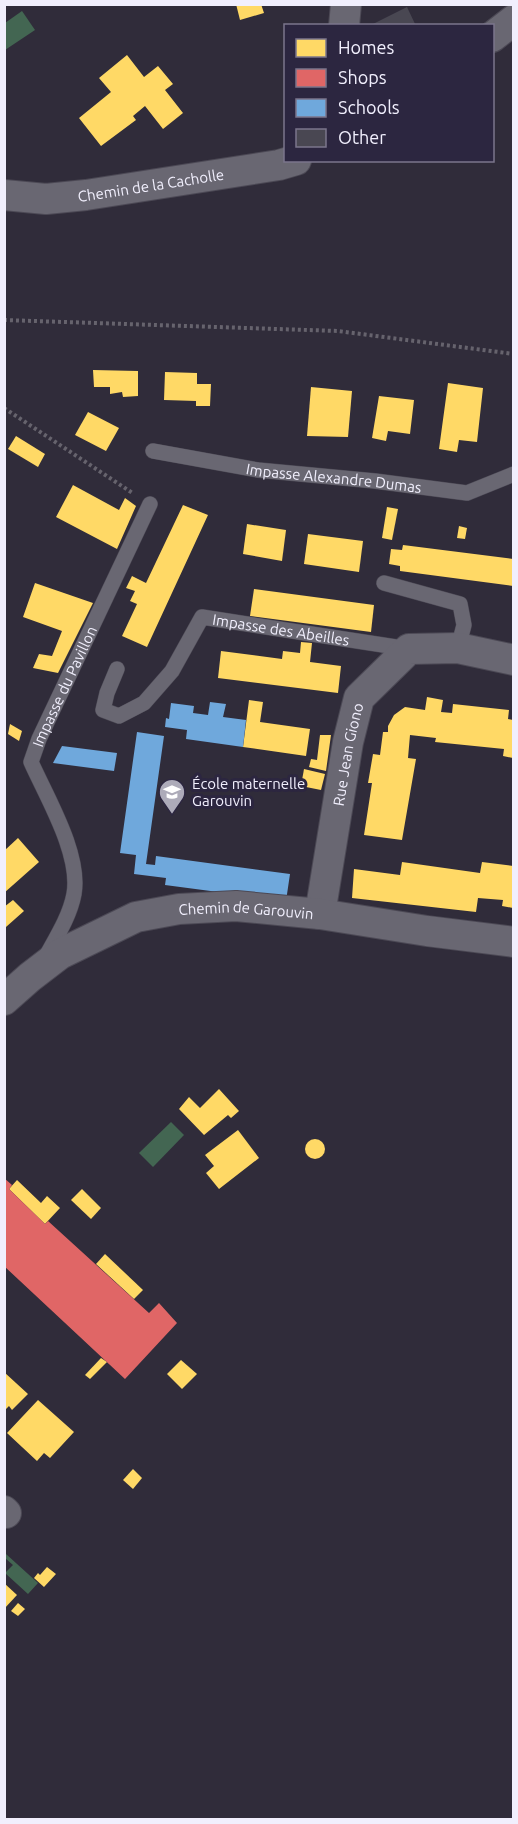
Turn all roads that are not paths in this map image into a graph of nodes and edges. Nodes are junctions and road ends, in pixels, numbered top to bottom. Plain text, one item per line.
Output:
1 (346, 4) edge
2 (513, 21) edge
3 (344, 24) edge
4 (494, 35) edge
5 (289, 162) edge
6 (4, 195) edge
7 (153, 451) dead end
8 (513, 474) edge
9 (150, 504) road end
10 (384, 583) dead end
11 (458, 648) junction
12 (409, 649) junction
13 (513, 660) edge
14 (117, 669) dead end
15 (320, 914) junction
16 (513, 942) edge
17 (38, 971) junction
18 (4, 1000) edge

1 - 3 street
2 - 4 street
5 - 6 street, Chemin de la Cacholle
7 - 8 lane, Impasse Alexandre Dumas
9 - 17 lane, Impasse du Pavillon
10 - 11 lane
11 - 12 street
11 - 13 street
12 - 14 lane, Impasse des Abeilles
12 - 15 street, Rue Jean Giono
15 - 16 street, Chemin de Garouvin
15 - 17 street, Chemin de Garouvin
17 - 18 street, Chemin de Garouvin

